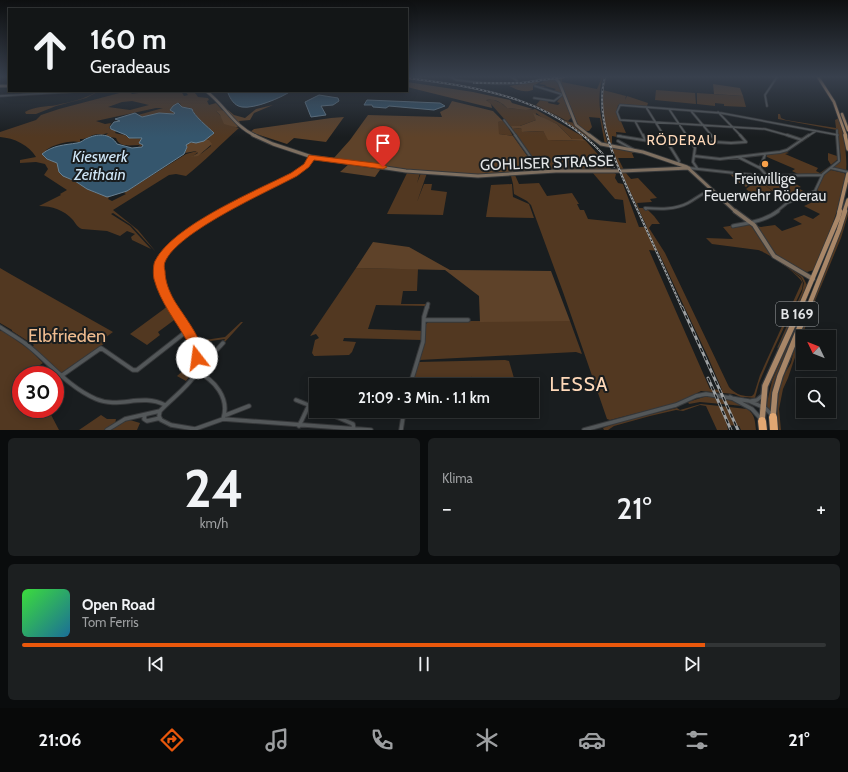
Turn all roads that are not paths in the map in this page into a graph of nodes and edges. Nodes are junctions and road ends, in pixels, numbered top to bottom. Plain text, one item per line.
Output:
1 (213, 97) edge
2 (560, 97) edge
3 (564, 97) edge
4 (765, 97) edge
5 (831, 97) edge
6 (834, 97) edge
7 (534, 98) dead end
8 (767, 106) dead end
9 (645, 107) junction
10 (668, 109) junction
11 (691, 110) junction
12 (718, 112) junction
13 (504, 120) dead end
14 (635, 121) junction
15 (654, 122) junction
16 (678, 124) junction
17 (704, 125) junction
18 (731, 127) junction
19 (837, 130) dead end
20 (848, 130) edge
21 (816, 131) junction
22 (838, 135) junction
23 (618, 136) dead end
24 (665, 139) junction
25 (645, 140) junction
26 (802, 140) junction
27 (618, 141) dead end
28 (690, 141) junction
29 (717, 142) junction
30 (668, 144) junction
31 (848, 149) edge
32 (634, 151) junction
33 (765, 155) junction
34 (694, 156) junction
35 (312, 157) junction
36 (738, 157) junction
37 (678, 164) junction
38 (689, 168) junction
39 (697, 168) junction
40 (760, 168) junction
41 (830, 168) junction
42 (542, 172) junction
43 (848, 173) edge
44 (822, 175) junction
45 (767, 176) junction
46 (713, 190) junction
47 (848, 200) edge
48 (646, 209) dead end
49 (752, 223) junction
50 (733, 226) dead end
51 (815, 282) junction
52 (428, 304) dead end
53 (424, 320) junction
54 (468, 320) dead end
55 (0, 327) edge
56 (187, 331) junction
57 (223, 343) dead end
58 (50, 366) edge
59 (197, 371) junction
60 (64, 374) edge
61 (64, 378) edge
62 (412, 378) edge
63 (728, 396) junction
64 (763, 396) junction
65 (296, 400) dead end
66 (749, 401) junction
67 (165, 405) junction
68 (309, 405) joint
69 (250, 406) dead end
70 (762, 407) junction
71 (159, 414) junction
72 (145, 415) junction
73 (224, 417) junction
74 (773, 417) junction
75 (339, 418) edge
76 (403, 418) edge
77 (762, 421) junction
78 (299, 426) junction
79 (199, 429) edge
80 (354, 429) edge
81 (108, 430) edge
82 (371, 430) edge
83 (401, 430) edge
84 (584, 430) edge
85 (763, 430) edge
86 (774, 430) edge

1 - 35 street, GOHLISER STRASSE
2 - 7 street
3 - 32 street
4 - 8 street
5 - 31 main road
6 - 20 main road
9 - 10 street
9 - 14 street
9 - 15 street
10 - 11 street
10 - 16 street
11 - 12 street
11 - 17 street
12 - 18 street
12 - 21 street
13 - 42 street
14 - 15 street
14 - 25 street
15 - 16 street
15 - 24 street
16 - 17 street
16 - 28 street
17 - 18 street
17 - 29 street
18 - 26 street
18 - 29 street
19 - 22 street
21 - 22 street
21 - 26 street
22 - 41 street
23 - 25 street
24 - 28 street
24 - 30 street
25 - 30 street
26 - 33 street
27 - 32 street
28 - 29 street
28 - 34 street
30 - 37 street
32 - 37 street
33 - 36 street
33 - 40 street
34 - 36 street
34 - 39 street
35 - 42 street, GOHLISER STRASSE
35 - 56 street
36 - 40 street
37 - 38 street
38 - 39 street
38 - 42 street, GOHLISER STRASSE
38 - 46 street
39 - 45 street
40 - 45 street
41 - 43 street
41 - 44 street
43 - 51 main road, B 169
44 - 45 street
44 - 49 street
46 - 48 street
46 - 49 street
47 - 51 main road, B 169
49 - 50 street
49 - 51 street
51 - 64 main road, B 169
51 - 74 main road, B 169
52 - 53 street
53 - 54 street
53 - 62 street
55 - 58 street
56 - 59 street
56 - 60 street
57 - 59 street
59 - 67 street
59 - 73 street
61 - 67 street
63 - 66 street
63 - 77 street
63 - 84 street
64 - 66 street
64 - 70 main road, B 169
65 - 68 street
66 - 70 street
67 - 71 street
68 - 78 street
69 - 73 street
70 - 74 street
70 - 77 main road, B 169
71 - 72 street
71 - 72 street
71 - 79 street
72 - 81 street
73 - 78 street
73 - 79 street
74 - 86 highway, B 169
75 - 80 street
76 - 83 street
77 - 85 highway, B 169
78 - 80 street
80 - 82 street

